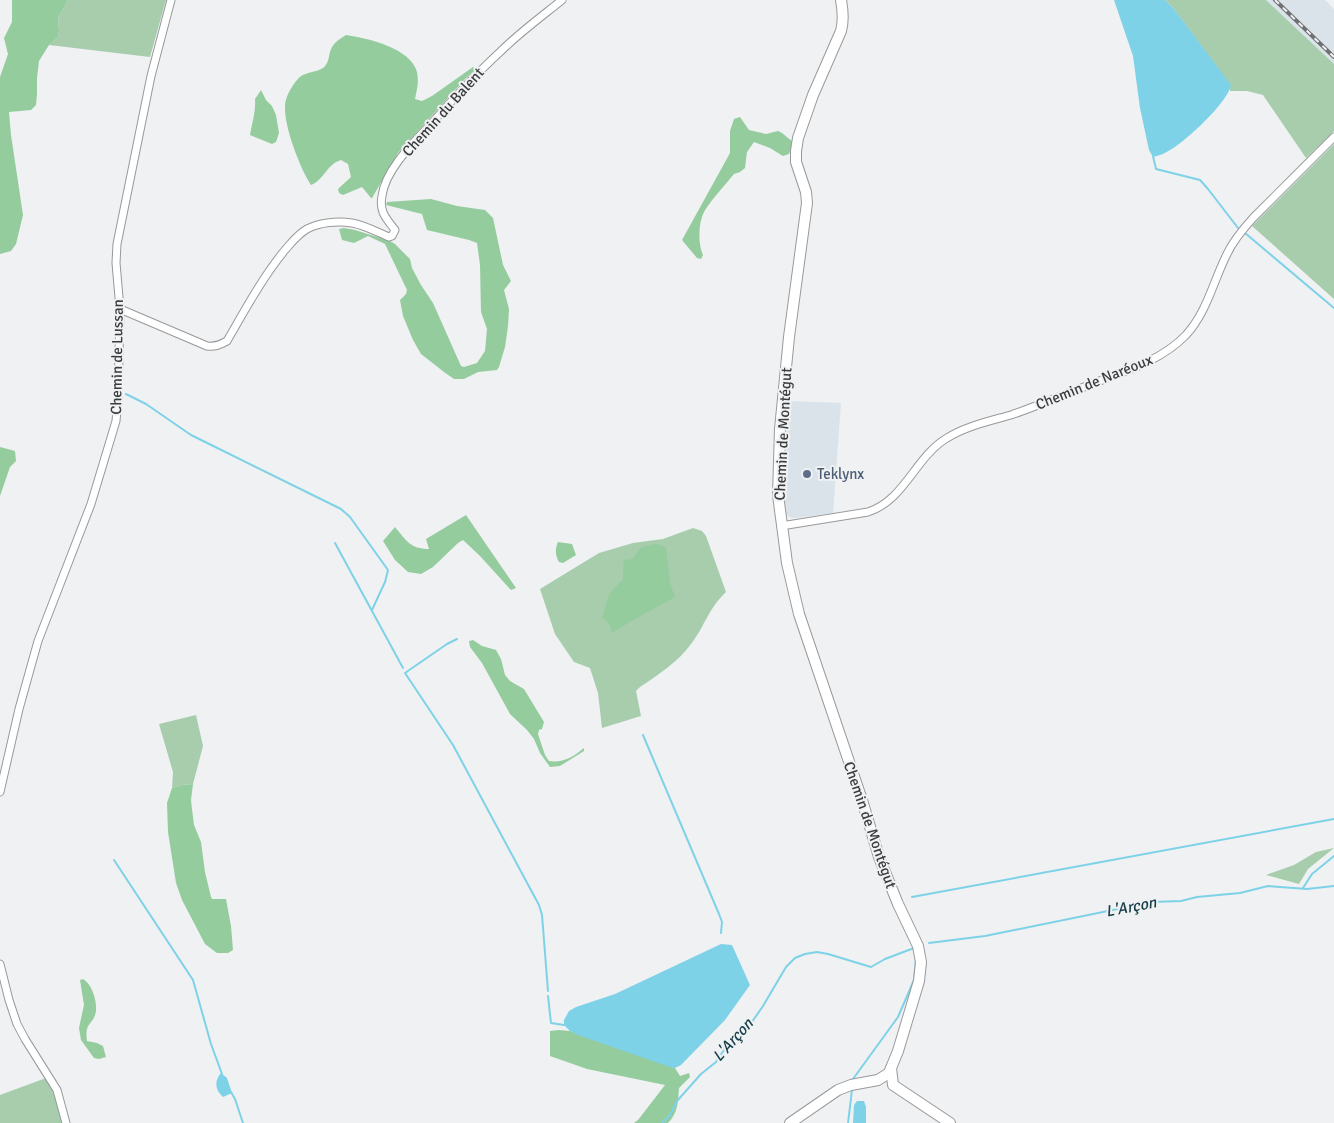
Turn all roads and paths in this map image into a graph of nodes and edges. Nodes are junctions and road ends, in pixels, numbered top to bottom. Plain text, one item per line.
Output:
1 (171, 0) edge
2 (562, 0) edge
3 (841, 0) edge
4 (1334, 137) edge
5 (120, 310) junction
6 (781, 526) junction
7 (0, 792) edge
8 (0, 964) edge
9 (891, 1068) junction
10 (870, 1082) junction
11 (897, 1088) junction
12 (66, 1123) edge
13 (790, 1123) edge
14 (950, 1123) edge

1 - 5 street, Chemin de Lussan
2 - 5 street, Chemin du Balent
3 - 6 street, Chemin de Montégut
4 - 6 street, Chemin de Naréoux
5 - 7 street, Chemin de Lussan
6 - 9 street, Chemin de Montégut
8 - 12 street
9 - 10 street
9 - 11 street
10 - 11 street
10 - 13 street
11 - 14 street

